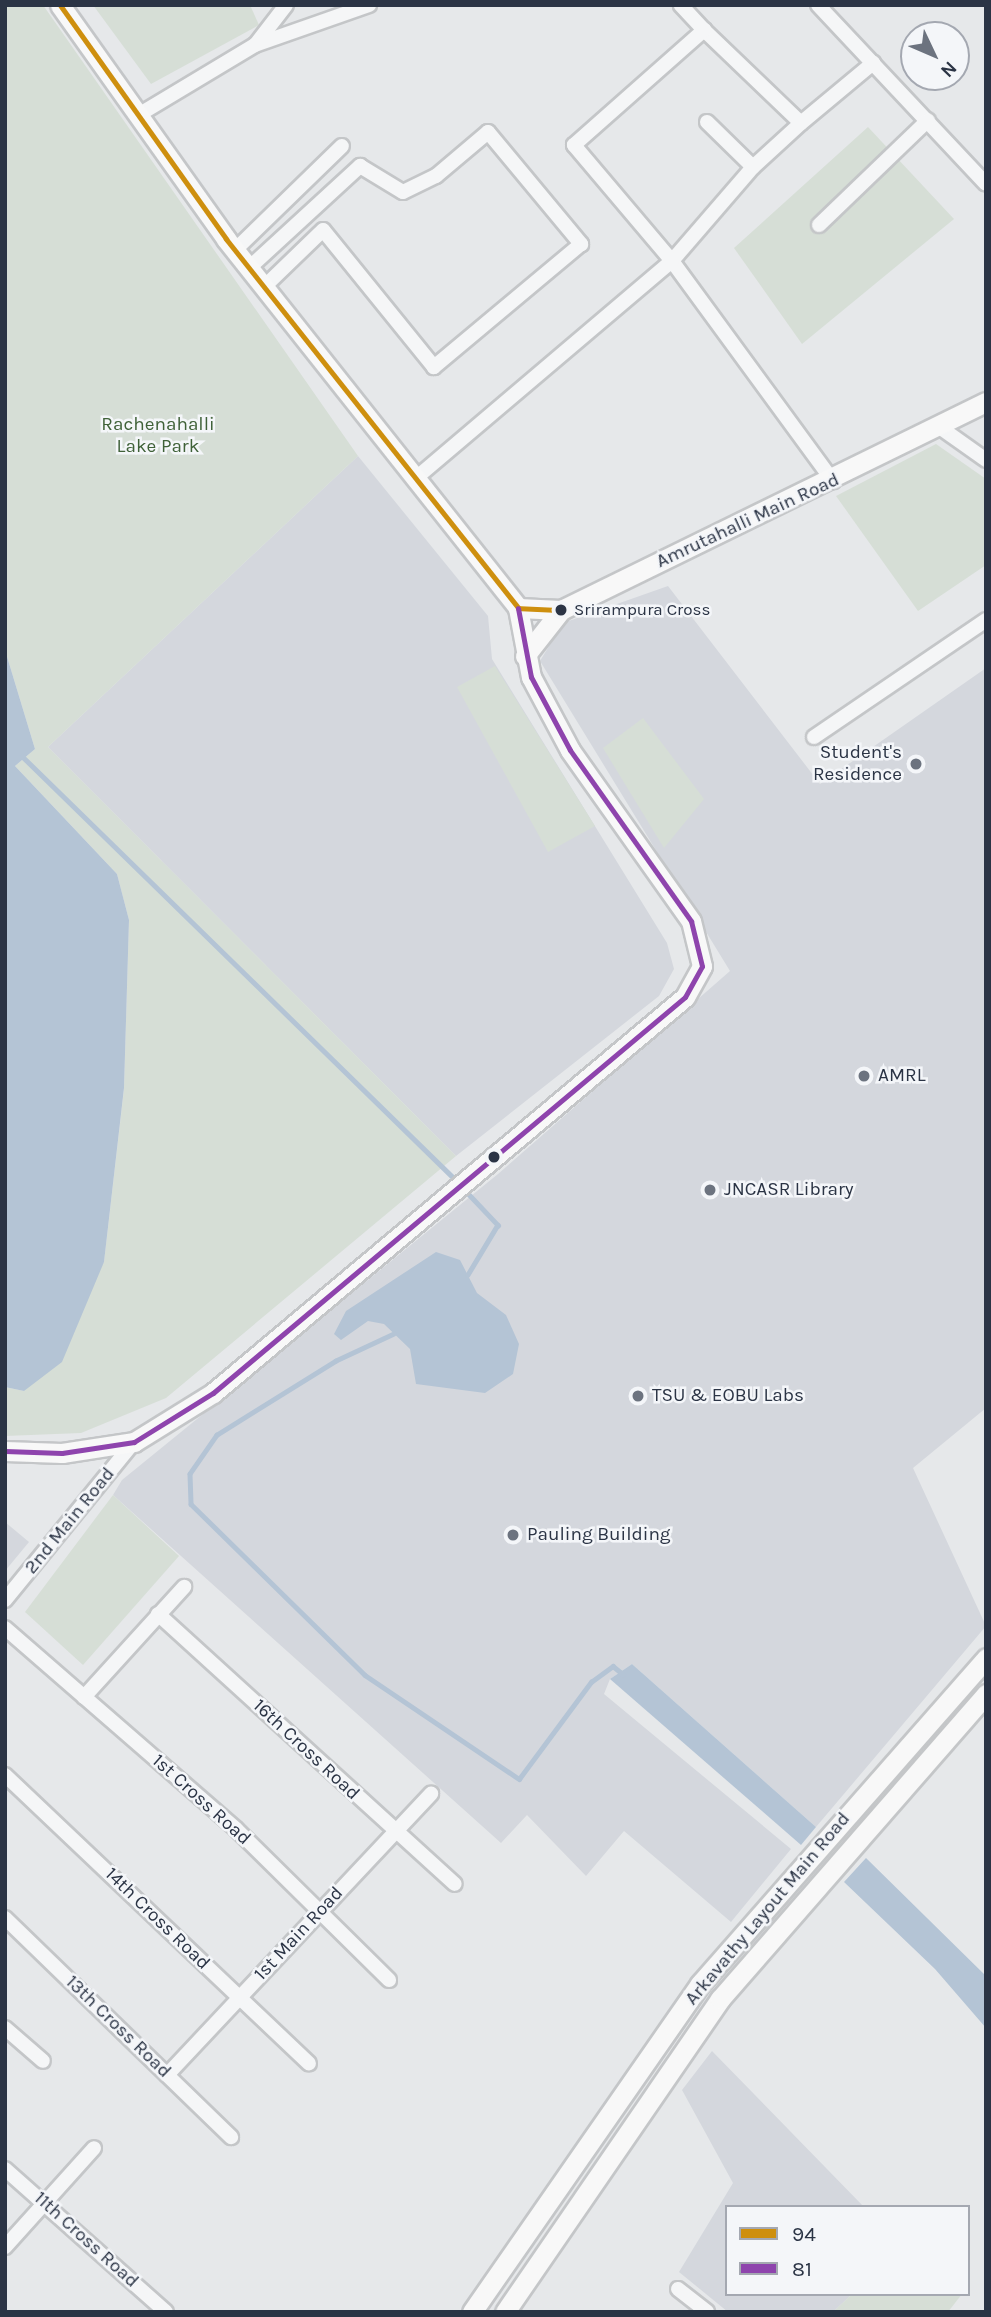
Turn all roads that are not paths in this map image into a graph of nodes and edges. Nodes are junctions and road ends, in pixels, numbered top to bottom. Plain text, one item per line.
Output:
1 (60, 5) edge
2 (286, 5) edge
3 (369, 5) edge
4 (681, 5) edge
5 (818, 5) edge
6 (704, 30) junction
7 (255, 45) junction
8 (873, 63) junction
9 (140, 114) junction
10 (929, 120) junction
11 (707, 122) dead end
12 (801, 123) junction
13 (342, 146) dead end
14 (753, 167) junction
15 (986, 184) edge
16 (308, 213) junction
17 (818, 225) dead end
18 (323, 230) junction
19 (235, 250) junction
20 (672, 261) junction
21 (249, 268) junction
22 (264, 287) junction
23 (986, 402) edge
24 (941, 428) junction
25 (986, 460) edge
26 (416, 478) junction
27 (833, 481) junction
28 (518, 608) junction
29 (561, 610) junction
30 (986, 620) edge
31 (525, 656) junction
32 (814, 737) dead end
33 (134, 1442) junction
34 (5, 1451) edge
35 (184, 1587) dead end
36 (5, 1600) edge
37 (158, 1614) junction
38 (5, 1628) edge
39 (986, 1658) edge
40 (986, 1694) edge
41 (84, 1697) junction
42 (5, 1775) edge
43 (431, 1794) dead end
44 (395, 1833) junction
45 (455, 1884) dead end
46 (320, 1912) junction
47 (5, 1918) edge
48 (389, 1980) dead end
49 (240, 1997) junction
50 (5, 2028) edge
51 (43, 2061) dead end
52 (309, 2063) dead end
53 (167, 2075) junction
54 (231, 2137) dead end
55 (94, 2148) dead end
56 (5, 2169) edge
57 (45, 2205) junction
58 (5, 2247) edge
59 (678, 2289) dead end
60 (166, 2312) edge
61 (472, 2312) edge
62 (505, 2312) edge
63 (706, 2312) edge

1 - 9 street
2 - 7 street
3 - 7 street
4 - 6 street
5 - 8 street
6 - 12 street
6 - 20 street
7 - 9 street
8 - 10 street
8 - 12 street
9 - 19 street
10 - 15 street
10 - 17 street
11 - 14 street
12 - 14 street
13 - 19 street
14 - 20 street
16 - 18 street
16 - 18 street
16 - 21 street
18 - 22 street
19 - 21 street
20 - 26 street
20 - 27 street
21 - 22 street
22 - 26 street
23 - 24 street, Amrutahalli Main Road
24 - 25 street
24 - 27 street, Amrutahalli Main Road
26 - 28 street
27 - 29 street, Amrutahalli Main Road
28 - 29 street
28 - 31 street
29 - 31 street, Amrutahalli Main Road
30 - 32 street
31 - 33 street
33 - 34 street
33 - 36 street, 2nd Main Road
35 - 37 street
37 - 41 street
37 - 44 street, 16th Cross Road
38 - 41 street, 1st Cross Road
39 - 61 street, Arkavathy Layout Main Road
40 - 62 street, Arkavathy Layout Main Road
41 - 46 street, 1st Cross Road
42 - 49 street, 14th Cross Road
43 - 44 street, 1st Main Road
44 - 45 street, 16th Cross Road
44 - 46 street, 1st Main Road
46 - 48 street, 1st Cross Road
46 - 49 street, 1st Main Road
47 - 53 street, 13th Cross Road
49 - 52 street, 14th Cross Road
49 - 53 street, 1st Main Road
50 - 51 street
53 - 54 street, 13th Cross Road
55 - 57 street
56 - 57 street, 11th Cross Road
57 - 58 street
57 - 60 street, 11th Cross Road
59 - 63 street

